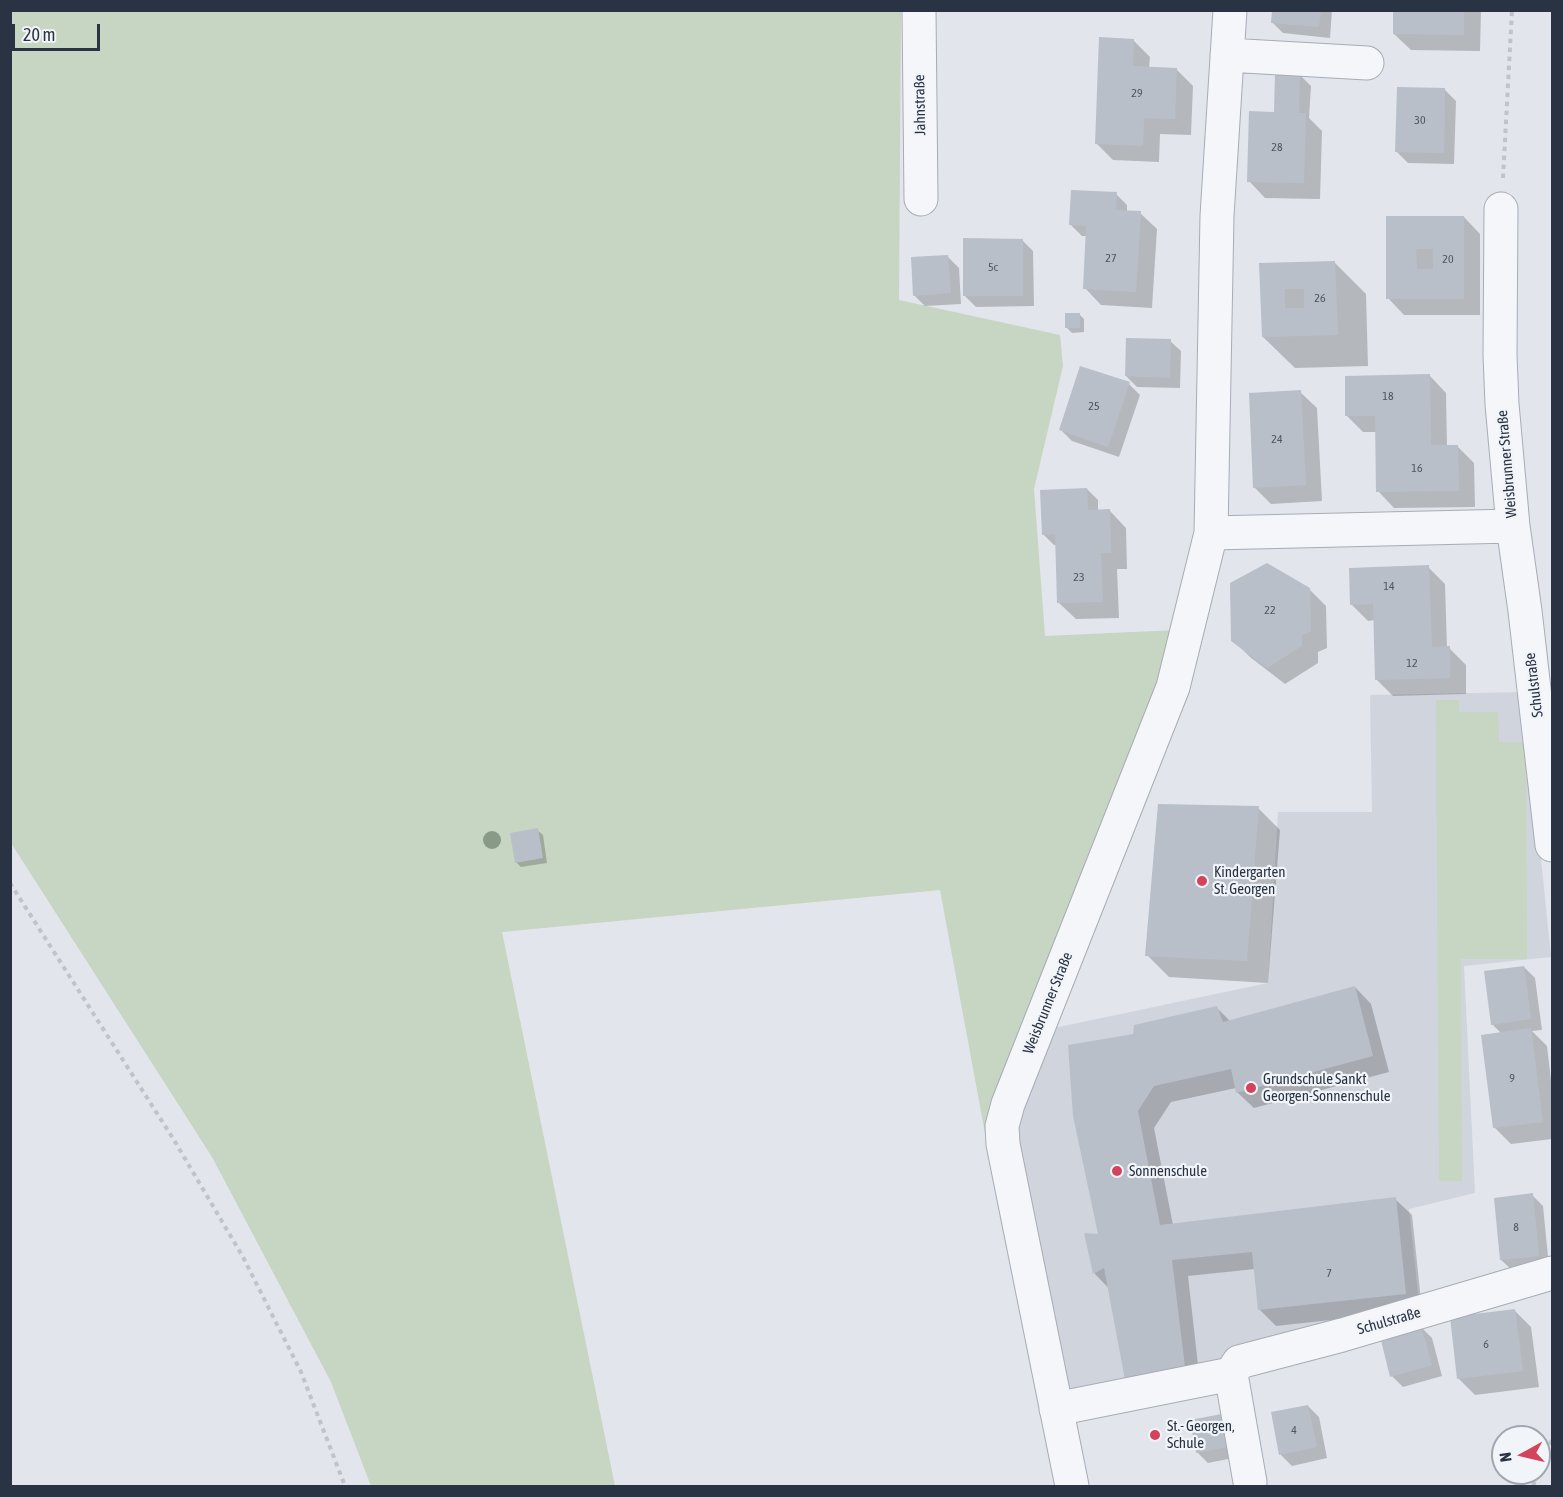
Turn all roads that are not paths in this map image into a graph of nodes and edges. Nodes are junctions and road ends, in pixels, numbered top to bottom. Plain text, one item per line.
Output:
1 (919, 10) edge
2 (1230, 10) edge
3 (1227, 55) junction
4 (1367, 63) dead end
5 (921, 199) dead end
6 (1501, 209) road end
7 (1513, 526) junction
8 (1211, 534) junction
9 (1552, 845) edge
10 (1552, 1273) edge
11 (1231, 1374) junction
12 (1056, 1409) junction
13 (1250, 1482) dead end
14 (1072, 1486) edge

1 - 5 street, Jahnstraße
2 - 3 street, Weisbrunner Straße
3 - 4 street
3 - 8 street, Weisbrunner Straße
6 - 7 street, Weisbrunner Straße
7 - 8 street, Weisbrunner Straße
7 - 9 street, Schulstraße
8 - 12 street, Weisbrunner Straße
10 - 11 street, Schulstraße
11 - 12 street, Schulstraße
11 - 13 street
12 - 14 street, Weisbrunner Straße

